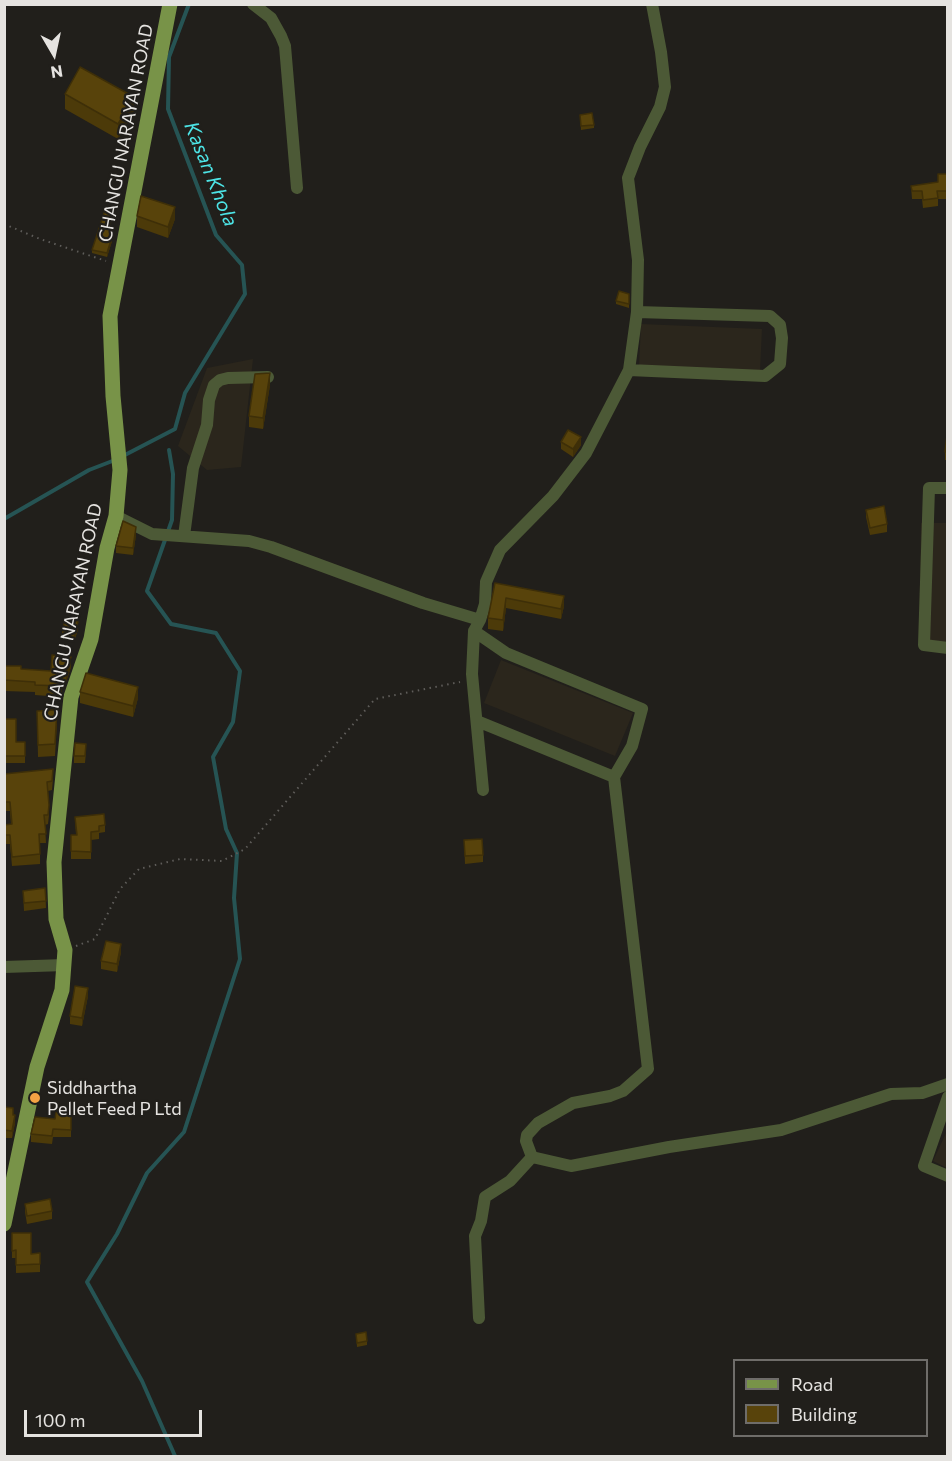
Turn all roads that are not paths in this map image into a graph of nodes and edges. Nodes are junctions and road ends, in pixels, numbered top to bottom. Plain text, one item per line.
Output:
1 (170, 4) edge
2 (253, 4) edge
3 (652, 4) edge
4 (297, 188) dead end
5 (637, 312) junction
6 (629, 370) junction
7 (268, 377) edge
8 (948, 488) edge
9 (116, 516) junction
10 (184, 536) junction
11 (477, 626) junction
12 (948, 648) edge
13 (477, 721) junction
14 (614, 777) junction
15 (483, 790) dead end
16 (65, 957) junction
17 (4, 967) edge
18 (948, 1084) edge
19 (948, 1097) edge
20 (532, 1157) junction
21 (948, 1176) edge
22 (4, 1224) edge
23 (479, 1318) dead end

1 - 9 main road, CHANGU NARAYAN ROAD
2 - 4 street
3 - 5 street
5 - 6 street
5 - 6 street
6 - 11 street
7 - 10 street
8 - 12 street
9 - 10 street
9 - 16 main road, CHANGU NARAYAN ROAD
10 - 11 street
11 - 13 street
11 - 14 street
13 - 14 street
13 - 15 street
14 - 20 street
16 - 17 street
16 - 22 main road, CHANGU NARAYAN ROAD
18 - 20 street
19 - 21 street
20 - 23 street

